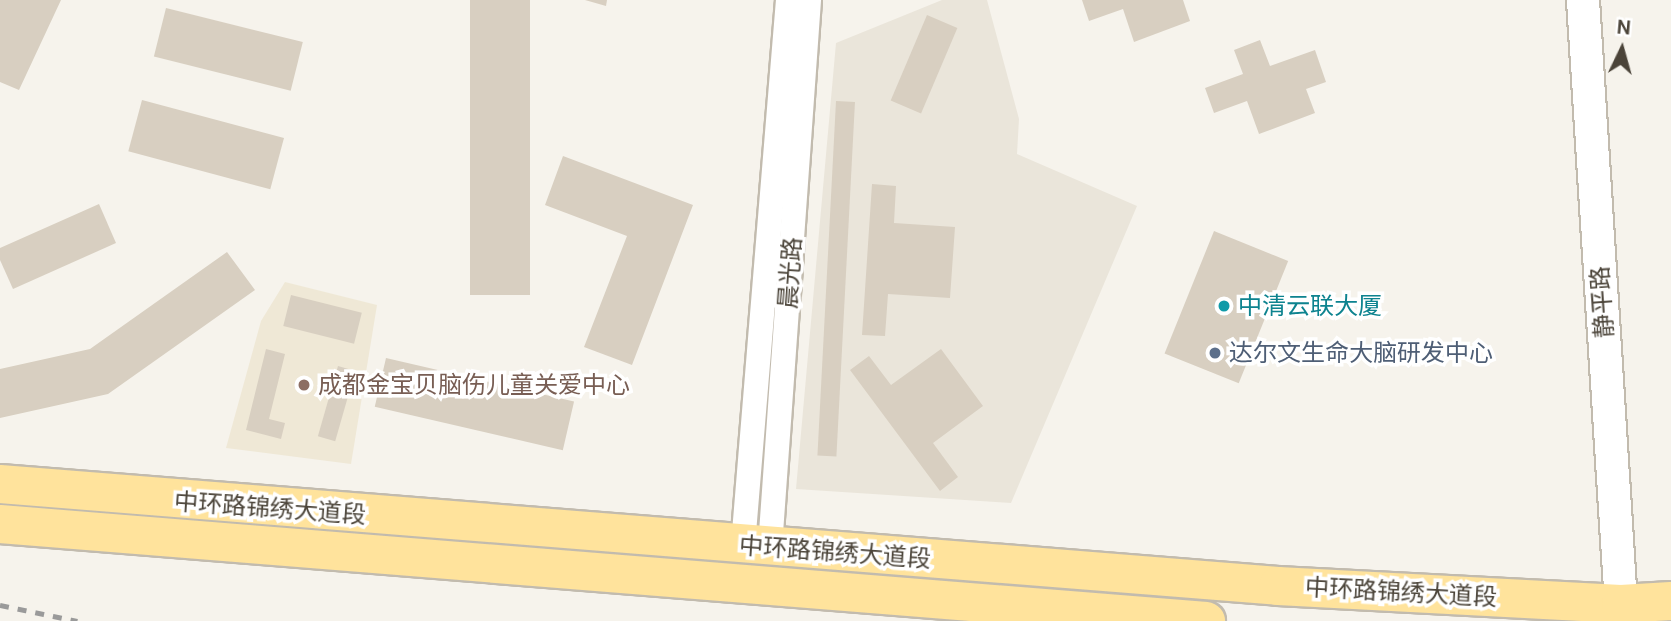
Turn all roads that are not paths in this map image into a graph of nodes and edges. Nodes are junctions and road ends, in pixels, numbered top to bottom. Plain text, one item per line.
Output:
1 (788, 0) edge
2 (809, 0) edge
3 (1583, 0) edge
4 (0, 484) edge
5 (0, 524) edge
6 (757, 546) junction
7 (1671, 601) edge
8 (1622, 616) edge
9 (1206, 621) edge

1 - 6 street, 晨光路
2 - 6 street, 晨光路
3 - 8 street, 静平路
4 - 6 main road, 中环路锦绣大道段
5 - 9 main road, 中环路锦绣大道段
6 - 8 main road, 中环路锦绣大道段
7 - 8 main road, 中环路锦绣大道段

